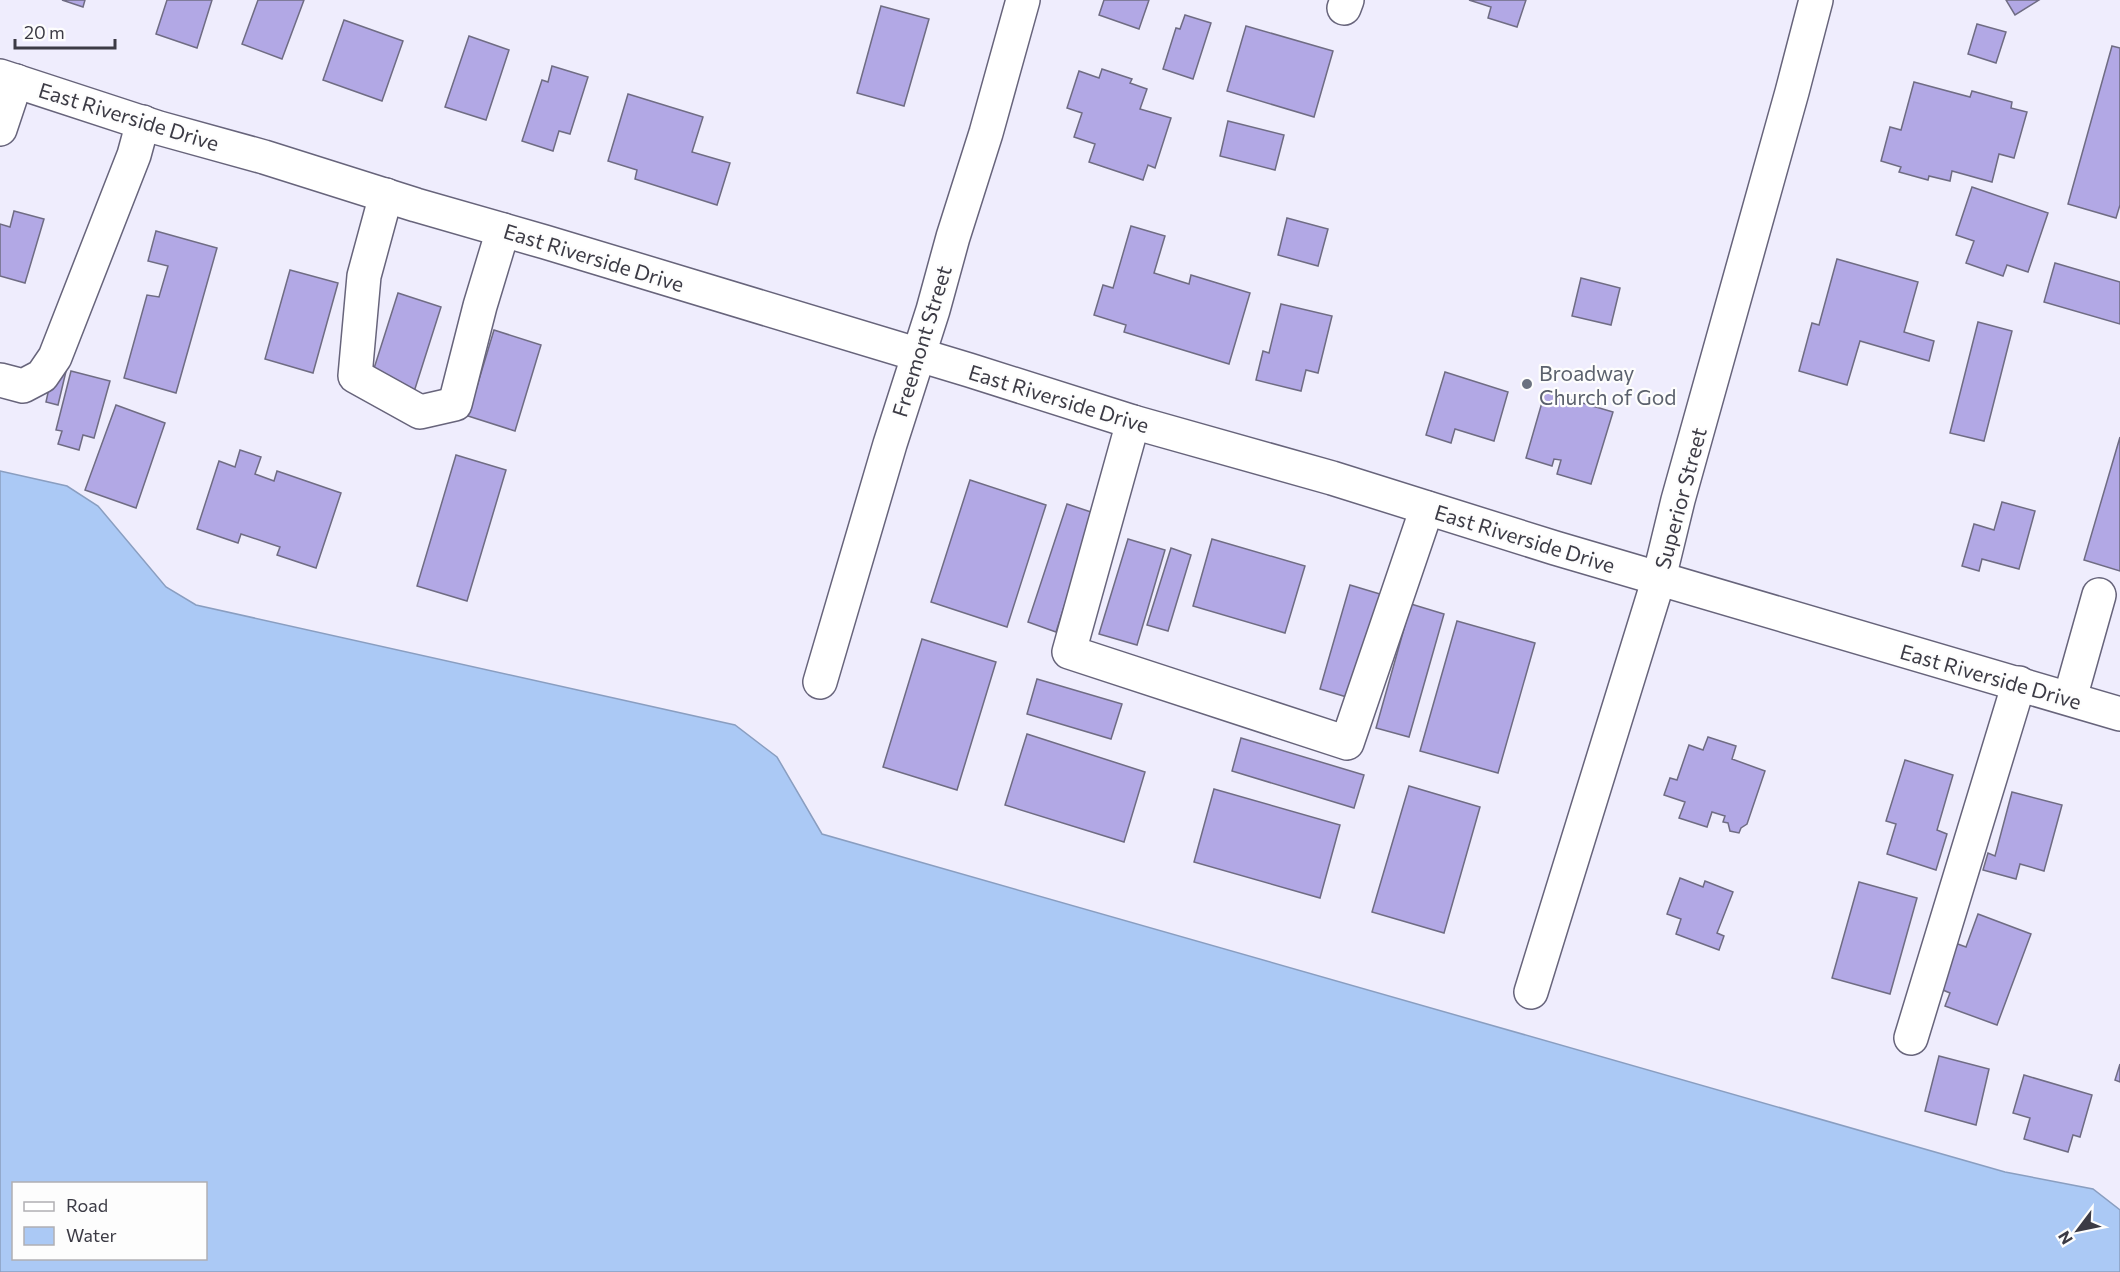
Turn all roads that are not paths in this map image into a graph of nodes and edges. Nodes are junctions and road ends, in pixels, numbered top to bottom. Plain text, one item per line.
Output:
1 (1023, 0) edge
2 (1816, 0) edge
3 (8, 78) edge
4 (143, 122) junction
5 (0, 129) edge
6 (386, 195) junction
7 (503, 230) junction
8 (918, 356) junction
9 (0, 380) edge
10 (1133, 422) junction
11 (1427, 508) junction
12 (1659, 578) junction
13 (2099, 595) dead end
14 (820, 682) dead end
15 (2019, 683) junction
16 (2070, 698) junction
17 (2120, 714) edge
18 (1531, 992) dead end
19 (1911, 1038) dead end

1 - 8 street, Freemont Street
2 - 12 street, Superior Street
3 - 4 street, East Riverside Drive
3 - 5 street
4 - 6 street, East Riverside Drive
4 - 9 street
6 - 7 street, East Riverside Drive
6 - 7 street
7 - 8 street, East Riverside Drive
8 - 10 street, East Riverside Drive
8 - 14 street, Freemont Street
10 - 11 street, East Riverside Drive
10 - 11 street
11 - 12 street, East Riverside Drive
12 - 15 street, East Riverside Drive
12 - 18 street, Superior Street
13 - 16 street
15 - 16 street, East Riverside Drive
15 - 19 street
16 - 17 street, East Riverside Drive

